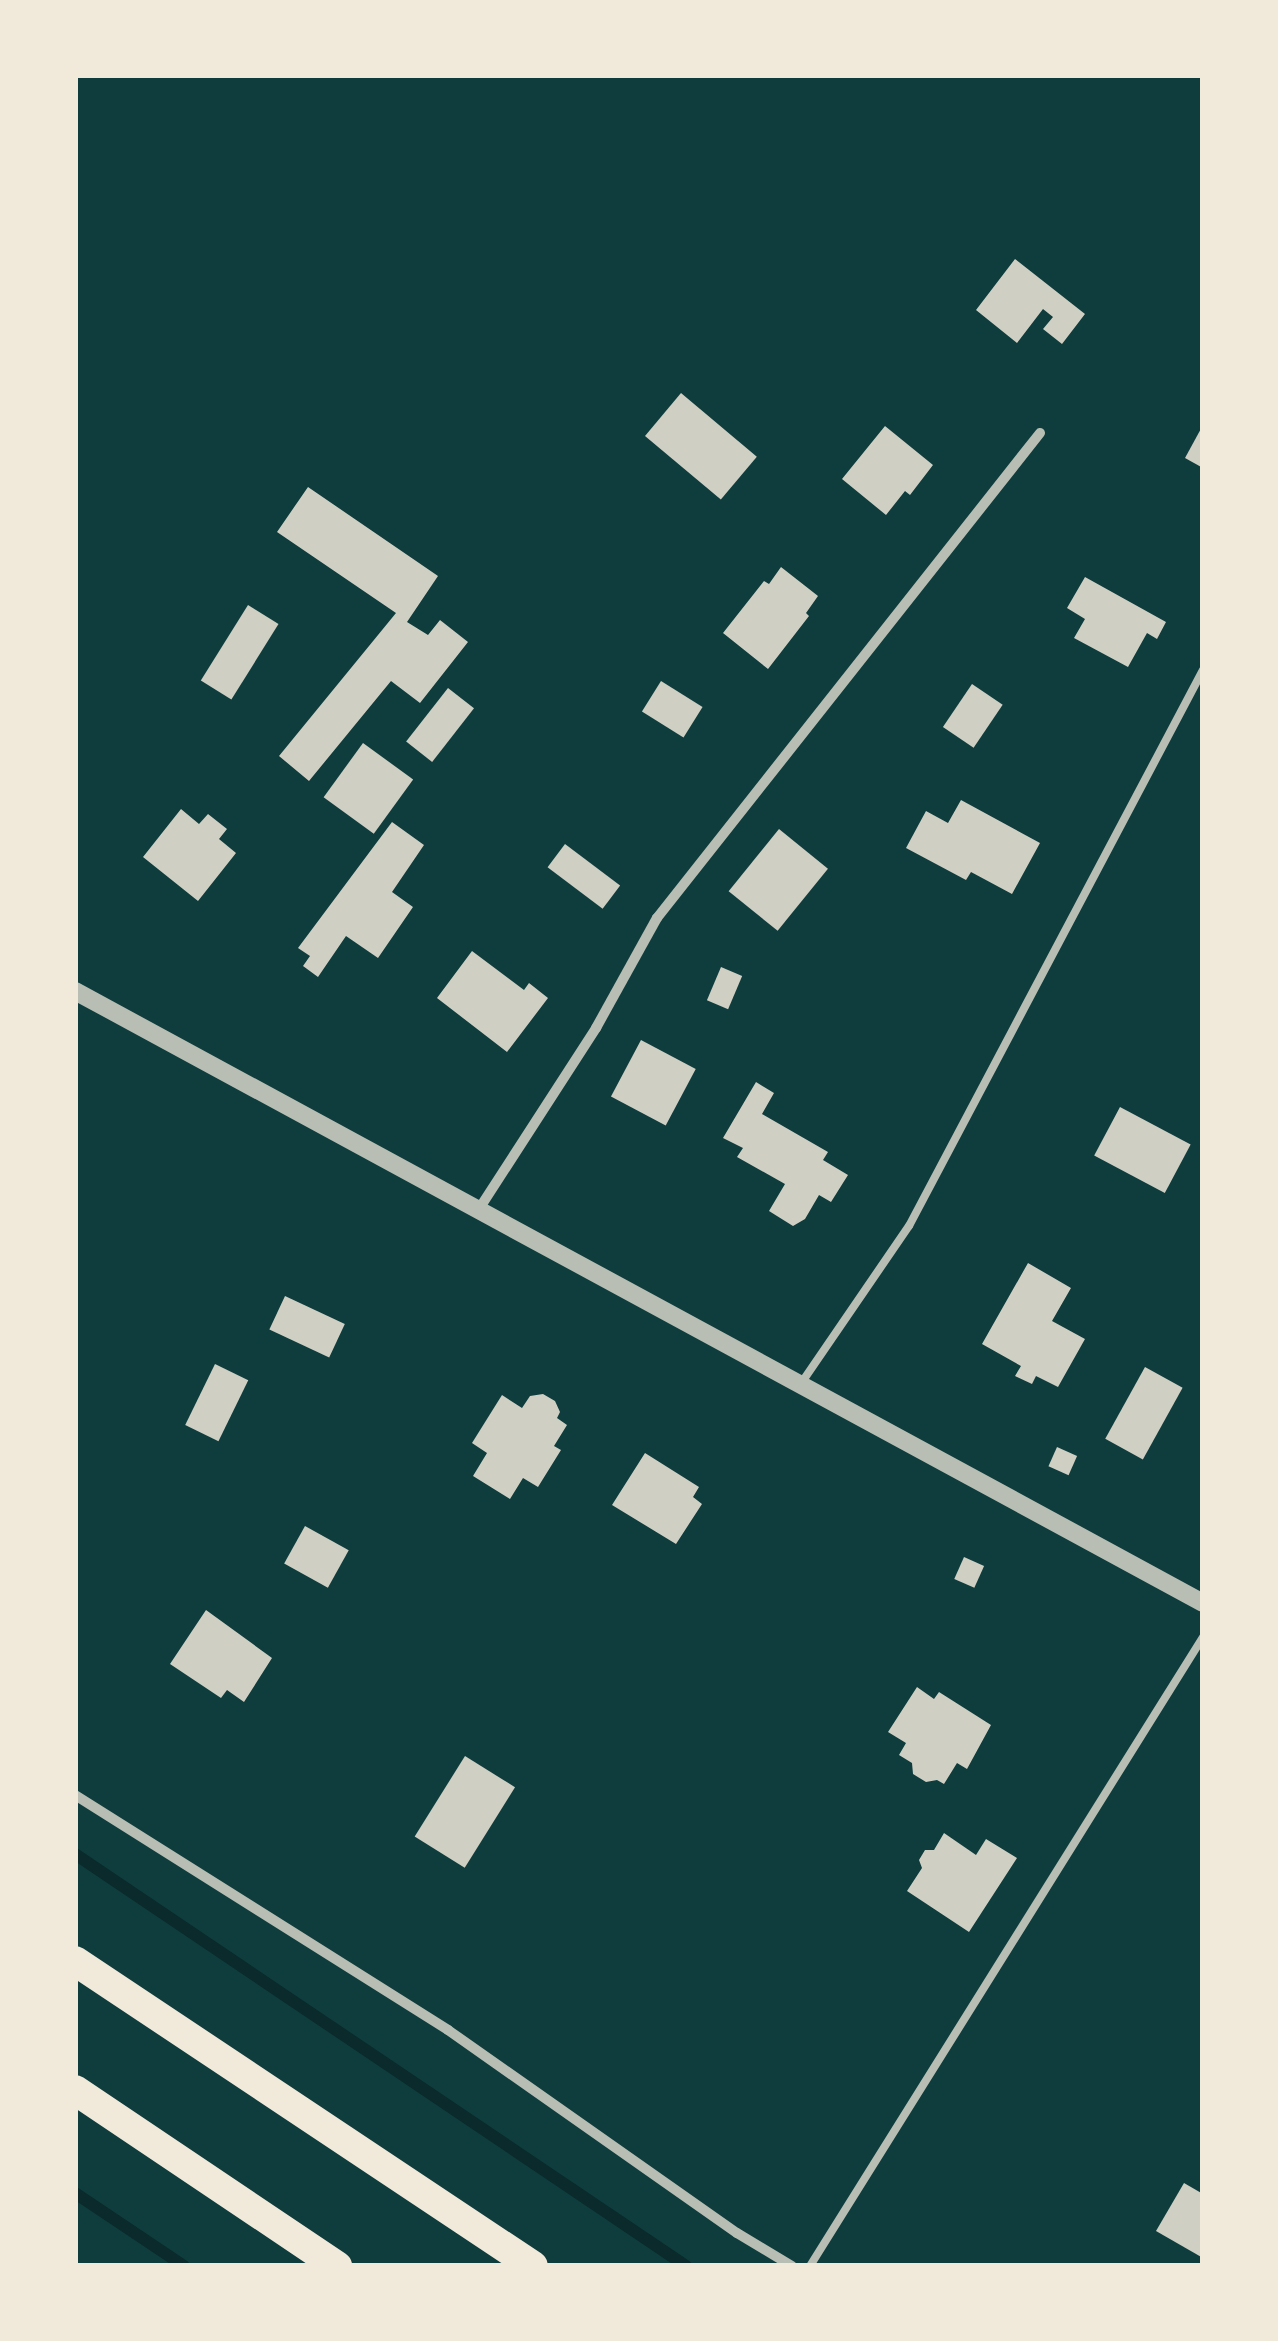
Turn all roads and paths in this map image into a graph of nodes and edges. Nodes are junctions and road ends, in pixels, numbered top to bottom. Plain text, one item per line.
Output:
1 (1040, 433) dead end
2 (1203, 670) edge
3 (75, 991) edge
4 (479, 1210) junction
5 (800, 1385) junction
6 (1203, 1603) edge
7 (1203, 1637) edge
8 (75, 1795) edge
9 (75, 1961) edge
10 (75, 2090) edge
11 (337, 2266) edge
12 (533, 2266) edge
13 (792, 2266) edge
14 (810, 2266) edge

1 - 4 street
2 - 5 lane
3 - 4 street
4 - 5 street
5 - 6 street
7 - 14 lane
8 - 13 street
9 - 12 highway
10 - 11 highway

